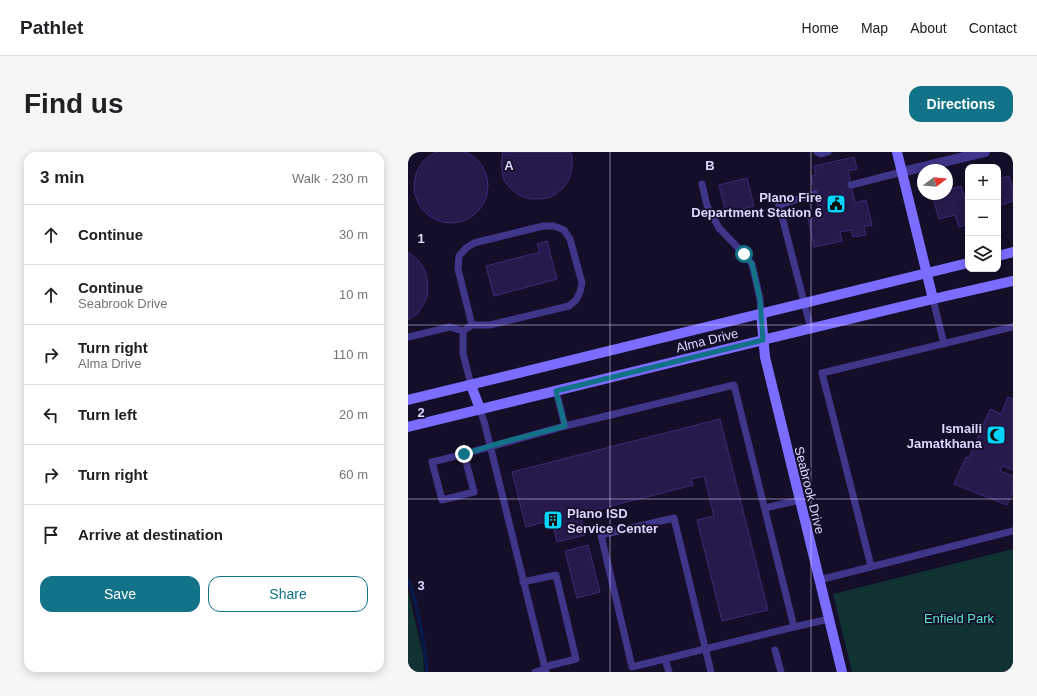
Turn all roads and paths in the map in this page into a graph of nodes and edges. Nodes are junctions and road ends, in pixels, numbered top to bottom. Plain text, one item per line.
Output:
1 (817, 152) edge
2 (828, 152) edge
3 (897, 152) edge
4 (985, 152) edge
5 (902, 172) junction
6 (702, 184) dead end
7 (851, 185) dead end
8 (815, 194) dead end
9 (1013, 252) edge
10 (1001, 255) edge
11 (965, 264) edge
12 (927, 274) junction
13 (1013, 281) edge
14 (933, 299) junction
15 (804, 303) junction
16 (761, 313) junction
17 (472, 325) junction
18 (1013, 327) edge
19 (811, 329) junction
20 (463, 331) junction
21 (408, 337) edge
22 (763, 340) junction
23 (944, 344) junction
24 (471, 385) junction
25 (556, 391) junction
26 (408, 400) edge
27 (480, 409) junction
28 (565, 426) junction
29 (408, 427) edge
30 (490, 447) junction
31 (464, 454) junction
32 (800, 500) junction
33 (765, 508) junction
34 (1013, 531) edge
35 (871, 566) junction
36 (819, 580) junction
37 (524, 582) junction
38 (829, 619) junction
39 (794, 627) junction
40 (705, 649) junction
41 (775, 650) dead end
42 (666, 659) junction
43 (545, 670) edge
44 (630, 670) edge
45 (535, 672) edge
46 (669, 672) edge
47 (711, 672) edge
48 (780, 672) edge
49 (842, 672) edge

1 - 2 lane
3 - 5 main road
4 - 5 street
5 - 7 lane
5 - 12 main road
6 - 16 lane
8 - 15 lane
9 - 10 main road
11 - 12 main road, Alma Drive
12 - 14 main road
12 - 15 main road, Alma Drive
13 - 14 main road, Alma Drive
14 - 19 main road, Alma Drive
14 - 23 lane
15 - 16 main road, Alma Drive
15 - 19 lane
16 - 22 main road, Seabrook Drive
16 - 24 main road, Alma Drive
17 - 17 lane
17 - 20 lane
18 - 23 lane
19 - 22 main road, Alma Drive
20 - 21 lane
20 - 24 lane
22 - 25 main road, Alma Drive
22 - 32 main road, Seabrook Drive
23 - 35 lane
24 - 26 main road, Alma Drive
24 - 27 main road
25 - 27 main road, Alma Drive
25 - 28 lane
27 - 29 main road, Alma Drive
27 - 30 lane
28 - 30 lane
28 - 33 lane
30 - 31 lane
30 - 37 lane
31 - 31 lane
32 - 33 lane
32 - 36 main road, Seabrook Drive
33 - 39 lane
34 - 35 lane
35 - 36 lane
36 - 38 main road, Seabrook Drive
37 - 43 lane
37 - 43 lane
38 - 39 lane
38 - 49 main road, Seabrook Drive
39 - 40 lane
40 - 42 lane
40 - 44 lane
40 - 47 lane
41 - 48 lane
42 - 44 lane
42 - 46 lane
43 - 45 lane

